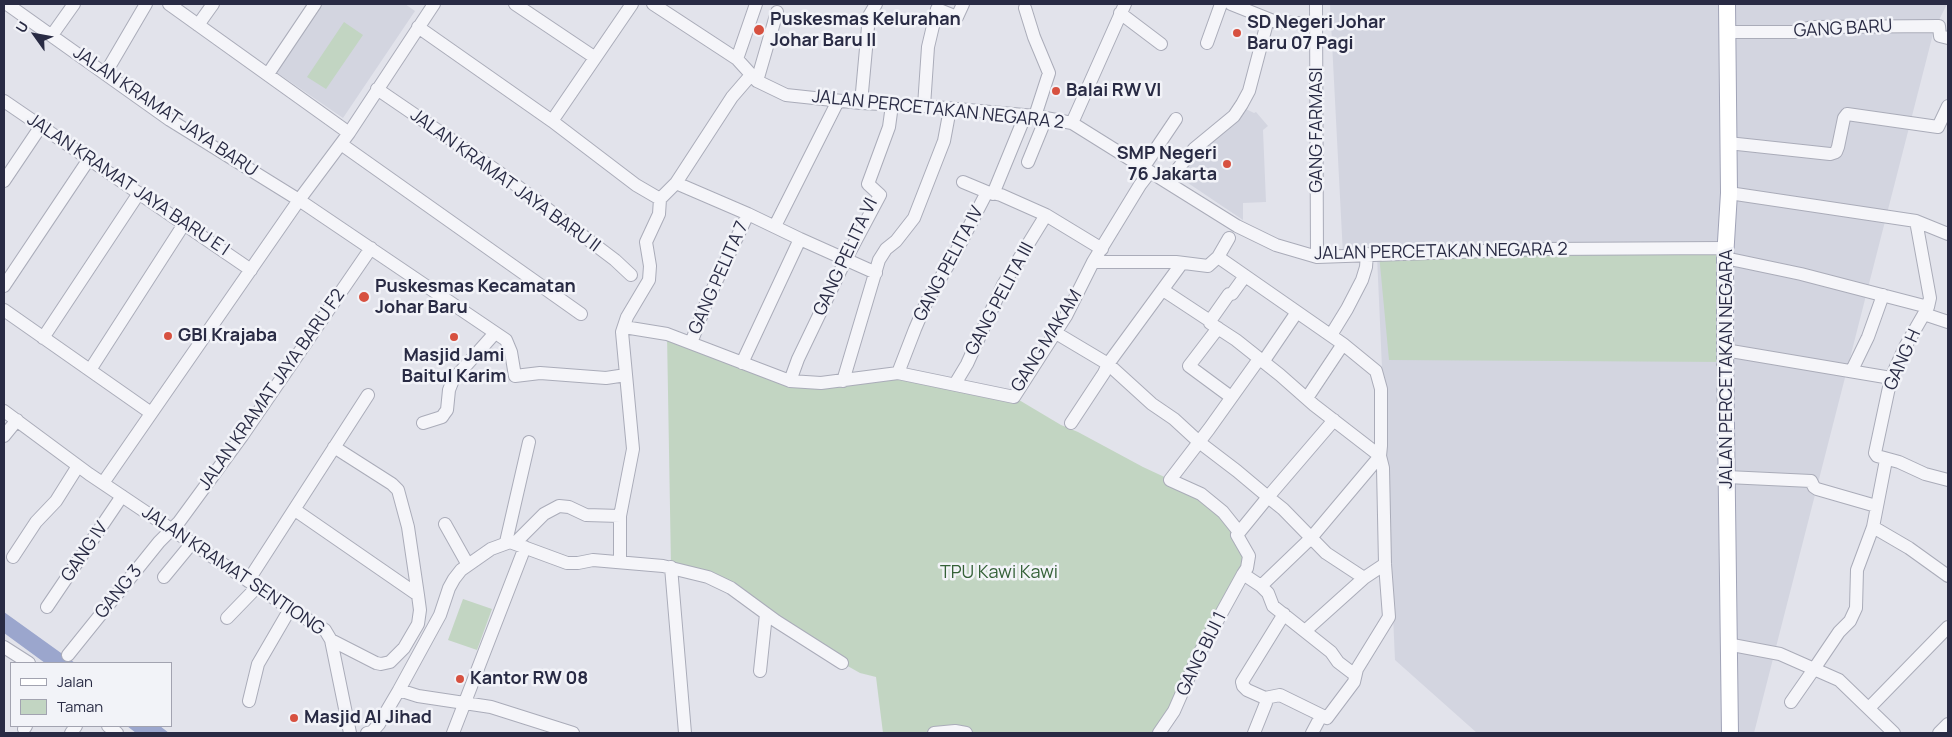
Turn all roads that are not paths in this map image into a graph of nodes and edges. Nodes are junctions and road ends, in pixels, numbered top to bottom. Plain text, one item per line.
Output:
1 (7, 4) edge
2 (74, 4) edge
3 (146, 4) edge
4 (169, 4) edge
5 (213, 4) edge
6 (315, 4) edge
7 (434, 4) edge
8 (515, 4) edge
9 (632, 4) edge
10 (653, 4) edge
11 (756, 4) edge
12 (876, 4) edge
13 (964, 4) edge
14 (1220, 4) edge
15 (1231, 4) edge
16 (1316, 4) edge
17 (1727, 4) edge
18 (1025, 8) dead end
19 (1123, 8) edge
20 (776, 12) dead end
21 (1268, 19) junction
22 (1316, 24) junction
23 (198, 25) junction
24 (418, 26) junction
25 (1727, 32) junction
26 (52, 35) junction
27 (1948, 38) edge
28 (1207, 43) dead end
29 (1161, 44) dead end
30 (594, 57) junction
31 (737, 59) junction
32 (105, 74) junction
33 (268, 74) junction
34 (754, 78) junction
35 (377, 89) junction
36 (4, 101) edge
37 (861, 103) junction
38 (924, 106) junction
39 (1948, 106) edge
40 (835, 107) junction
41 (892, 107) junction
42 (950, 109) junction
43 (1035, 116) junction
44 (1176, 119) dead end
45 (552, 121) junction
46 (1072, 122) junction
47 (41, 126) junction
48 (349, 133) junction
49 (1728, 143) junction
50 (341, 144) junction
51 (88, 159) junction
52 (1028, 162) dead end
53 (1147, 170) junction
54 (4, 180) edge
55 (963, 182) dead end
56 (1167, 182) junction
57 (676, 183) junction
58 (139, 193) junction
59 (990, 193) junction
60 (1729, 193) junction
61 (660, 199) junction
62 (299, 200) junction
63 (748, 214) junction
64 (1046, 214) junction
65 (1916, 220) junction
66 (184, 224) junction
67 (775, 226) junction
68 (1948, 234) edge
69 (1229, 238) dead end
70 (800, 240) junction
71 (370, 248) junction
72 (1102, 249) junction
73 (1726, 253) junction
74 (1368, 254) junction
75 (1218, 257) junction
76 (1318, 257) junction
77 (846, 259) junction
78 (1093, 262) junction
79 (1182, 263) junction
80 (251, 270) junction
81 (876, 273) junction
82 (631, 275) dead end
83 (1245, 276) junction
84 (4, 286) edge
85 (1163, 290) junction
86 (1883, 296) junction
87 (4, 310) edge
88 (1926, 310) junction
89 (1297, 312) junction
90 (580, 314) dead end
91 (1948, 322) edge
92 (1214, 324) junction
93 (624, 326) junction
94 (1056, 333) junction
95 (1331, 335) junction
96 (500, 336) junction
97 (43, 338) junction
98 (691, 342) junction
99 (1343, 344) junction
100 (1725, 350) junction
101 (1261, 360) junction
102 (742, 362) junction
103 (1108, 364) junction
104 (90, 370) junction
105 (1852, 370) junction
106 (898, 373) junction
107 (626, 376) junction
108 (1891, 378) junction
109 (790, 381) junction
110 (843, 381) junction
111 (955, 384) junction
112 (368, 395) dead end
113 (1232, 397) junction
114 (1306, 398) junction
115 (4, 412) edge
116 (151, 413) junction
117 (17, 420) junction
118 (1334, 420) junction
119 (423, 423) dead end
120 (1071, 423) dead end
121 (4, 436) edge
122 (529, 442) dead end
123 (1199, 442) junction
124 (334, 447) junction
125 (1380, 456) junction
126 (1886, 460) junction
127 (78, 466) junction
128 (1727, 476) junction
129 (1948, 480) edge
130 (103, 483) junction
131 (122, 496) junction
132 (1268, 497) junction
133 (1876, 506) junction
134 (295, 510) junction
135 (620, 516) junction
136 (445, 524) dead end
137 (1872, 527) junction
138 (172, 530) junction
139 (1240, 532) junction
140 (1311, 538) junction
141 (192, 543) junction
142 (515, 544) junction
143 (13, 557) dead end
144 (620, 561) junction
145 (1386, 564) junction
146 (468, 565) junction
147 (671, 567) junction
148 (1242, 574) junction
149 (1948, 576) edge
150 (164, 577) dead end
151 (1364, 578) junction
152 (253, 584) junction
153 (1261, 586) junction
154 (418, 595) junction
155 (47, 607) dead end
156 (290, 609) junction
157 (766, 614) junction
158 (1284, 614) junction
159 (227, 618) dead end
160 (1948, 627) edge
161 (1306, 631) junction
162 (331, 640) junction
163 (1728, 644) junction
164 (4, 647) edge
165 (68, 655) dead end
166 (27, 662) edge
167 (842, 663) dead end
168 (1814, 668) junction
169 (760, 671) dead end
170 (1355, 675) junction
171 (399, 690) junction
172 (1265, 698) junction
173 (249, 701) dead end
174 (464, 702) junction
175 (1791, 702) dead end
176 (1869, 708) junction
177 (1321, 716) junction
178 (1948, 724) edge
179 (350, 733) edge
180 (367, 733) edge
181 (453, 733) edge
182 (573, 733) edge
183 (685, 733) edge
184 (934, 733) edge
185 (966, 733) edge
186 (1159, 733) edge
187 (1254, 733) edge
188 (1312, 733) edge
189 (1730, 733) edge
190 (1894, 733) edge
191 (1939, 733) edge

1 - 26 street, JALAN KRAMAT JAYA BARU
2 - 26 street
3 - 32 street
4 - 23 street
5 - 23 street
6 - 33 street
7 - 24 street
8 - 30 street
9 - 30 street
10 - 31 street, JALAN PERCETAKAN NEGARA 2
11 - 31 street
12 - 37 street
13 - 38 street
14 - 28 street
15 - 21 street
16 - 22 street, GANG FARMASI
17 - 25 main road, JALAN PERCETAKAN NEGARA
18 - 43 street
19 - 29 street
19 - 46 street
20 - 34 street
21 - 22 street
21 - 56 street
22 - 76 street, GANG FARMASI
23 - 33 street
24 - 35 street
24 - 45 street
25 - 27 street, GANG BARU
25 - 49 main road, JALAN PERCETAKAN NEGARA
26 - 32 street, JALAN KRAMAT JAYA BARU
30 - 45 street
31 - 34 street, JALAN PERCETAKAN NEGARA 2
32 - 62 street, JALAN KRAMAT JAYA BARU
33 - 48 street
34 - 40 street, JALAN PERCETAKAN NEGARA 2
34 - 57 street
35 - 48 street
35 - 82 street, JALAN KRAMAT JAYA BARU II
36 - 47 street, JALAN KRAMAT JAYA BARU E I
37 - 40 street, JALAN PERCETAKAN NEGARA 2
37 - 41 street, JALAN PERCETAKAN NEGARA 2
38 - 41 street, JALAN PERCETAKAN NEGARA 2
38 - 42 street, JALAN PERCETAKAN NEGARA 2
39 - 49 street
40 - 67 street
41 - 77 street, GANG PELITA VI
42 - 43 street, JALAN PERCETAKAN NEGARA 2
42 - 81 street
43 - 46 street, JALAN PERCETAKAN NEGARA 2
43 - 52 street
43 - 59 street
44 - 53 street, GANG MAKAM
45 - 61 street
46 - 53 street, JALAN PERCETAKAN NEGARA 2
47 - 51 street, JALAN KRAMAT JAYA BARU E I
47 - 54 street
48 - 50 street
49 - 60 main road, JALAN PERCETAKAN NEGARA
50 - 62 street
50 - 90 street
51 - 58 street, JALAN KRAMAT JAYA BARU E I
51 - 84 street
53 - 56 street, JALAN PERCETAKAN NEGARA 2
53 - 72 street, GANG MAKAM
55 - 59 street
56 - 76 street, JALAN PERCETAKAN NEGARA 2
57 - 61 street
57 - 63 street
58 - 66 street, JALAN KRAMAT JAYA BARU E I
58 - 97 street
59 - 64 street, GANG PELITA IV
59 - 106 street, GANG PELITA IV
60 - 65 street
60 - 73 main road, JALAN PERCETAKAN NEGARA
61 - 93 street
62 - 71 street, JALAN KRAMAT JAYA BARU
62 - 80 street
63 - 67 street
63 - 98 street, GANG PELITA 7
64 - 72 street, GANG PELITA IV
64 - 111 street, GANG PELITA III
65 - 68 street
65 - 88 street
66 - 80 street, JALAN KRAMAT JAYA BARU E I
66 - 104 street
67 - 70 street
69 - 75 street
70 - 77 street
70 - 102 street
71 - 96 street, JALAN KRAMAT JAYA BARU
71 - 138 street, JALAN KRAMAT JAYA BARU F2
72 - 78 street, GANG MAKAM
73 - 74 street, JALAN PERCETAKAN NEGARA 2
73 - 86 street, JALAN PERCETAKAN NEGARA 2
73 - 100 main road, JALAN PERCETAKAN NEGARA
74 - 76 street, JALAN PERCETAKAN NEGARA 2
74 - 95 street
75 - 79 street
75 - 83 street
77 - 81 street
77 - 109 street, GANG PELITA VI
78 - 79 street
78 - 94 street, GANG MAKAM
79 - 85 street
80 - 116 street
81 - 110 street
83 - 89 street
83 - 92 street
85 - 92 street
85 - 103 street
86 - 88 street, JALAN PERCETAKAN NEGARA 2
86 - 105 street
87 - 97 street
88 - 91 street, JALAN PERCETAKAN NEGARA 2
88 - 108 street, GANG H
89 - 95 street
89 - 101 street
92 - 101 street
92 - 113 street
93 - 98 street, GANG MAKAM
93 - 107 street
94 - 103 street
94 - 111 street, GANG MAKAM
95 - 99 street
96 - 107 street
96 - 119 street
97 - 104 street
98 - 102 street, GANG MAKAM
99 - 114 street
99 - 125 street
100 - 105 street
100 - 128 main road, JALAN PERCETAKAN NEGARA
101 - 113 street
101 - 114 street
102 - 109 street, GANG MAKAM
103 - 120 street
103 - 123 street
104 - 116 street
105 - 108 street
106 - 110 street, GANG MAKAM
106 - 111 street, GANG MAKAM
107 - 135 street
108 - 126 street, GANG H
109 - 110 street, GANG MAKAM
112 - 124 street
113 - 123 street
114 - 118 street
115 - 117 street
116 - 130 street
117 - 121 street
117 - 127 street
118 - 125 street
118 - 132 street
122 - 142 street
123 - 132 street
123 - 139 street
124 - 134 street
124 - 154 street
125 - 140 street
125 - 145 street
126 - 129 street
126 - 133 street
127 - 130 street
127 - 143 street
128 - 133 street
128 - 163 main road, JALAN PERCETAKAN NEGARA
130 - 131 street, JALAN KRAMAT SENTIONG
131 - 138 street, JALAN KRAMAT SENTIONG
131 - 155 street, GANG IV
132 - 139 street
132 - 140 street
133 - 137 street
134 - 152 street
134 - 154 street
135 - 142 street
135 - 144 street
136 - 146 street
137 - 149 street
137 - 168 street
138 - 141 street, JALAN KRAMAT SENTIONG
138 - 165 street, GANG 3
139 - 148 street, GANG BIJI 1
140 - 151 street
140 - 153 street
141 - 150 street
141 - 152 street, JALAN KRAMAT SENTIONG
142 - 144 street
142 - 146 street
142 - 174 street
144 - 147 street
145 - 151 street
145 - 170 street
146 - 171 street
147 - 157 street
147 - 183 street
148 - 153 street
148 - 186 street, GANG BIJI 1
151 - 161 street
152 - 156 street, JALAN KRAMAT SENTIONG
152 - 159 street
153 - 158 street
154 - 162 street
156 - 162 street, JALAN KRAMAT SENTIONG
156 - 173 street
157 - 167 street
157 - 169 street
158 - 161 street
158 - 172 street
160 - 176 street
161 - 170 street
162 - 179 street, JALAN KRAMAT SENTIONG
163 - 168 street
163 - 189 main road, JALAN PERCETAKAN NEGARA
164 - 166 street
168 - 175 street
168 - 176 street
170 - 177 street
171 - 174 street
171 - 180 street
172 - 177 street
172 - 187 street
174 - 181 street
174 - 182 street
176 - 190 street
177 - 188 street
178 - 191 street
184 - 185 street

